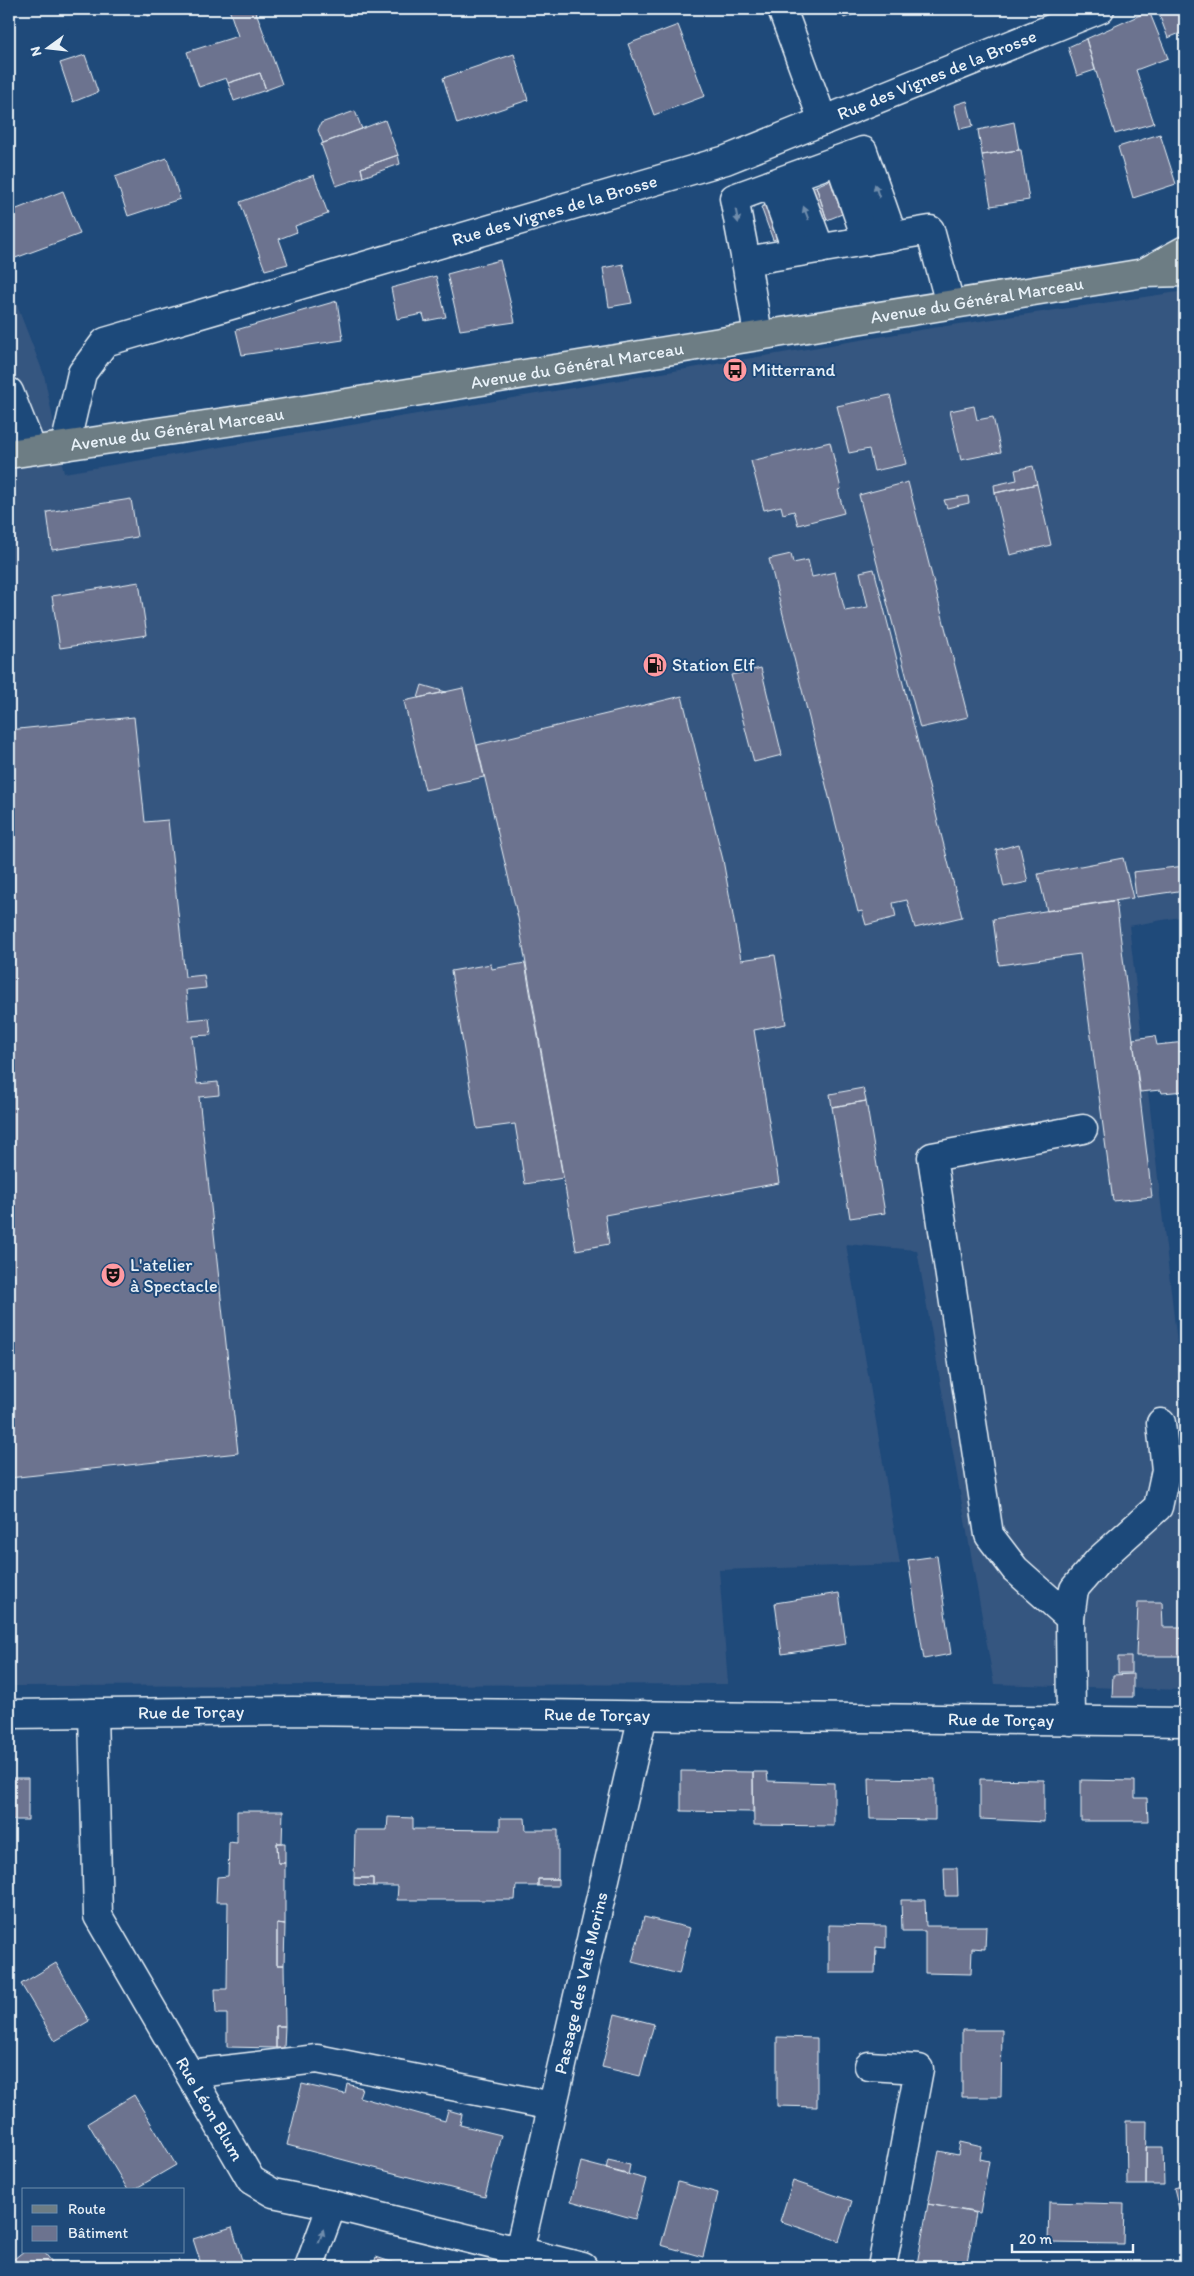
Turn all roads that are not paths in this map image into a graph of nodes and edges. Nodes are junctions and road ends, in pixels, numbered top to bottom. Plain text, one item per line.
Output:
1 (782, 9) edge
2 (1100, 9) edge
3 (823, 121) junction
4 (783, 180) junction
5 (880, 239) junction
6 (1185, 250) edge
7 (808, 251) junction
8 (746, 261) junction
9 (1144, 272) junction
10 (1185, 272) edge
11 (950, 304) junction
12 (758, 335) junction
13 (9, 392) edge
14 (65, 446) junction
15 (21, 452) edge
16 (1083, 1129) dead end
17 (1161, 1422) dead end
18 (1070, 1618) junction
19 (93, 1713) junction
20 (9, 1714) edge
21 (643, 1716) junction
22 (1071, 1721) junction
23 (1185, 1722) edge
24 (869, 2066) dead end
25 (190, 2074) junction
26 (552, 2106) junction
27 (332, 2206) junction
28 (518, 2251) junction
29 (309, 2267) edge
30 (583, 2267) edge
31 (882, 2267) edge

1 - 3 street
2 - 3 street, Rue des Vignes de la Brosse
3 - 14 street, Rue des Vignes de la Brosse
5 -> 4 street
7 -> 4 street
4 -> 8 street
5 - 7 street
5 - 11 street
6 - 9 main road
7 - 8 street
8 - 12 street
9 - 10 main road
9 - 11 main road, Avenue du Général Marceau
11 - 12 main road, Avenue du Général Marceau
12 - 14 main road, Avenue du Général Marceau
13 - 15 street
14 - 15 main road, Avenue du Général Marceau
16 - 18 street
17 - 18 street
18 - 22 street
19 - 20 street, Rue de Torçay
19 - 21 street, Rue de Torçay
19 - 25 street, Rue Léon Blum
21 - 22 street, Rue de Torçay
21 - 26 street, Passage des Vals Morins
22 - 23 street, Rue de Torçay
24 - 31 street
25 - 26 street
25 - 27 street, Rue Léon Blum
26 - 28 street, Passage des Vals Morins
27 - 28 street, Rue Léon Blum
29 -> 27 street
28 - 30 street, Rue Léon Blum

